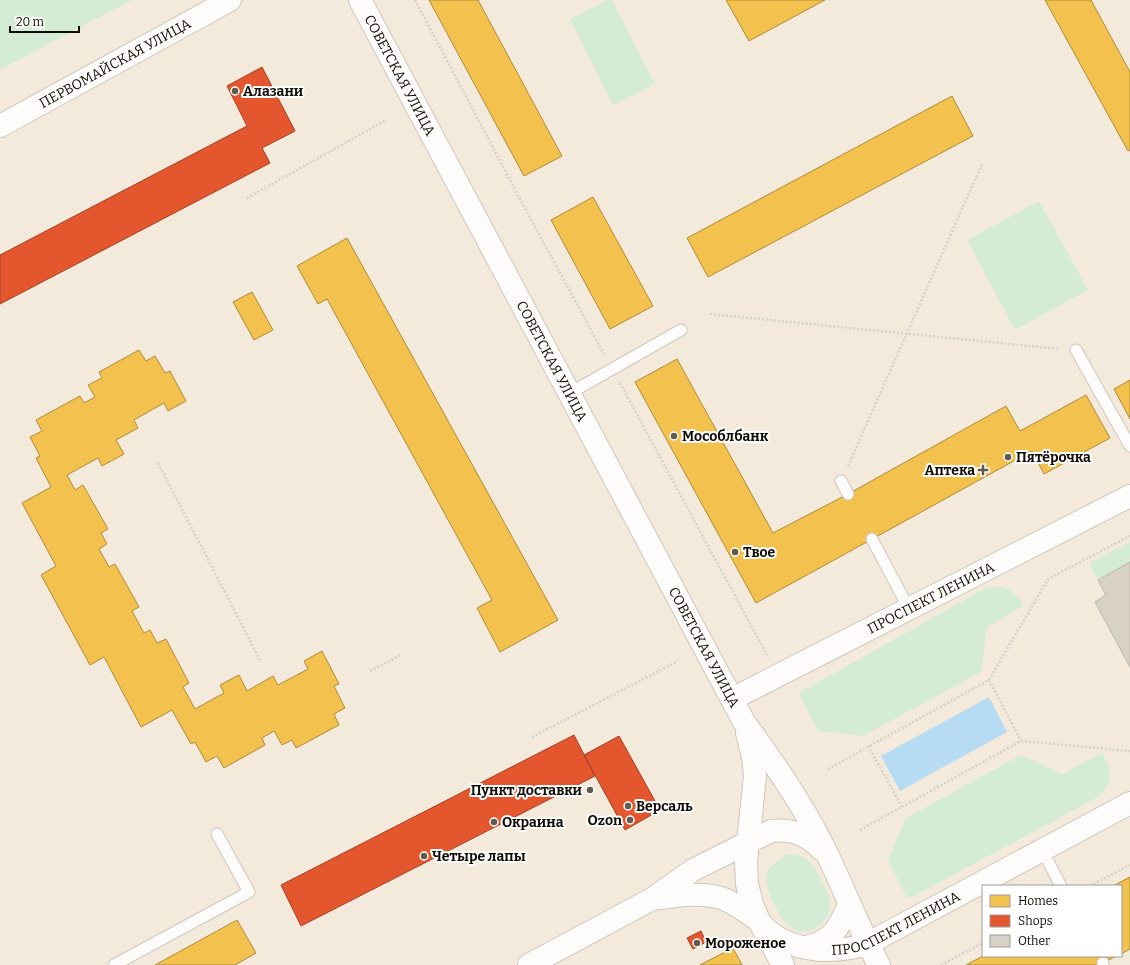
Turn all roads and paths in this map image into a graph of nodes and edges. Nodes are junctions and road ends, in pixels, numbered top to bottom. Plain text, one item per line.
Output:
1 (230, 0) edge
2 (360, 0) edge
3 (415, 0) edge
4 (386, 120) dead end
5 (0, 126) edge
6 (982, 164) dead end
7 (248, 198) dead end
8 (710, 314) dead end
9 (681, 330) dead end
10 (906, 334) junction
11 (1076, 350) joint
12 (612, 370) junction
13 (570, 393) junction
14 (1130, 446) edge
15 (158, 463) dead end
16 (841, 481) joint
17 (848, 494) dead end
18 (1130, 496) edge
19 (1130, 536) edge
20 (872, 539) dead end
21 (909, 609) junction
22 (755, 632) dead end
23 (402, 655) dead end
24 (678, 661) dead end
25 (261, 662) dead end
26 (370, 671) dead end
27 (989, 680) junction
28 (732, 699) junction
29 (744, 722) junction
30 (532, 737) dead end
31 (1021, 741) junction
32 (868, 746) junction
33 (1130, 750) edge
34 (828, 769) dead end
35 (1130, 803) edge
36 (902, 807) junction
37 (860, 830) dead end
38 (217, 834) dead end
39 (748, 841) junction
40 (1042, 850) junction
41 (829, 857) junction
42 (1130, 865) edge
43 (1060, 885) edge
44 (1092, 885) edge
45 (652, 899) junction
46 (849, 905) junction
47 (759, 922) junction
48 (867, 944) junction
49 (982, 944) edge
50 (804, 947) junction
51 (114, 965) edge
52 (529, 965) edge
53 (783, 965) edge
54 (879, 965) edge
55 (941, 965) edge

1 - 5 main road, ПЕРВОМАЙСКАЯ УЛИЦА
2 - 13 main road, СОВЕТСКАЯ УЛИЦА
3 - 12 path
4 - 7 path
6 - 10 path
8 - 10 path
9 - 12 lane
10 - 11 path
10 - 16 path
11 - 14 lane
12 - 13 lane
12 - 22 path
13 - 28 main road, СОВЕТСКАЯ УЛИЦА
15 - 25 path
16 - 17 lane
18 - 21 main road, ПРОСПЕКТ ЛЕНИНА
19 - 27 path
20 - 21 lane
21 - 28 main road, ПРОСПЕКТ ЛЕНИНА
23 - 26 path
24 - 30 path
27 - 31 path
27 - 32 path
28 - 29 main road, СОВЕТСКАЯ УЛИЦА
29 - 39 main road, СОВЕТСКАЯ УЛИЦА
29 - 41 main road, СОВЕТСКАЯ УЛИЦА
31 - 33 path
31 - 36 path
32 - 34 path
32 - 36 path
35 - 40 main road, ПРОСПЕКТ ЛЕНИНА
36 - 37 path
38 - 51 lane
39 - 41 main road, ПРОСПЕКТ ЛЕНИНА
39 - 45 main road, ПРОСПЕКТ ЛЕНИНА
39 - 47 main road
40 - 43 lane
40 - 48 main road, ПРОСПЕКТ ЛЕНИНА
41 - 46 main road, СОВЕТСКАЯ УЛИЦА
42 - 44 path
45 - 47 main road, ПРОСПЕКТ ЛЕНИНА
45 - 52 main road, ПРОСПЕКТ ЛЕНИНА
46 - 48 main road, СОВЕТСКАЯ УЛИЦА
46 - 50 main road
47 - 50 main road, ПРОСПЕКТ ЛЕНИНА
47 - 53 main road
48 - 50 main road, ПРОСПЕКТ ЛЕНИНА
48 - 54 main road, СОВЕТСКАЯ УЛИЦА
49 - 55 path

